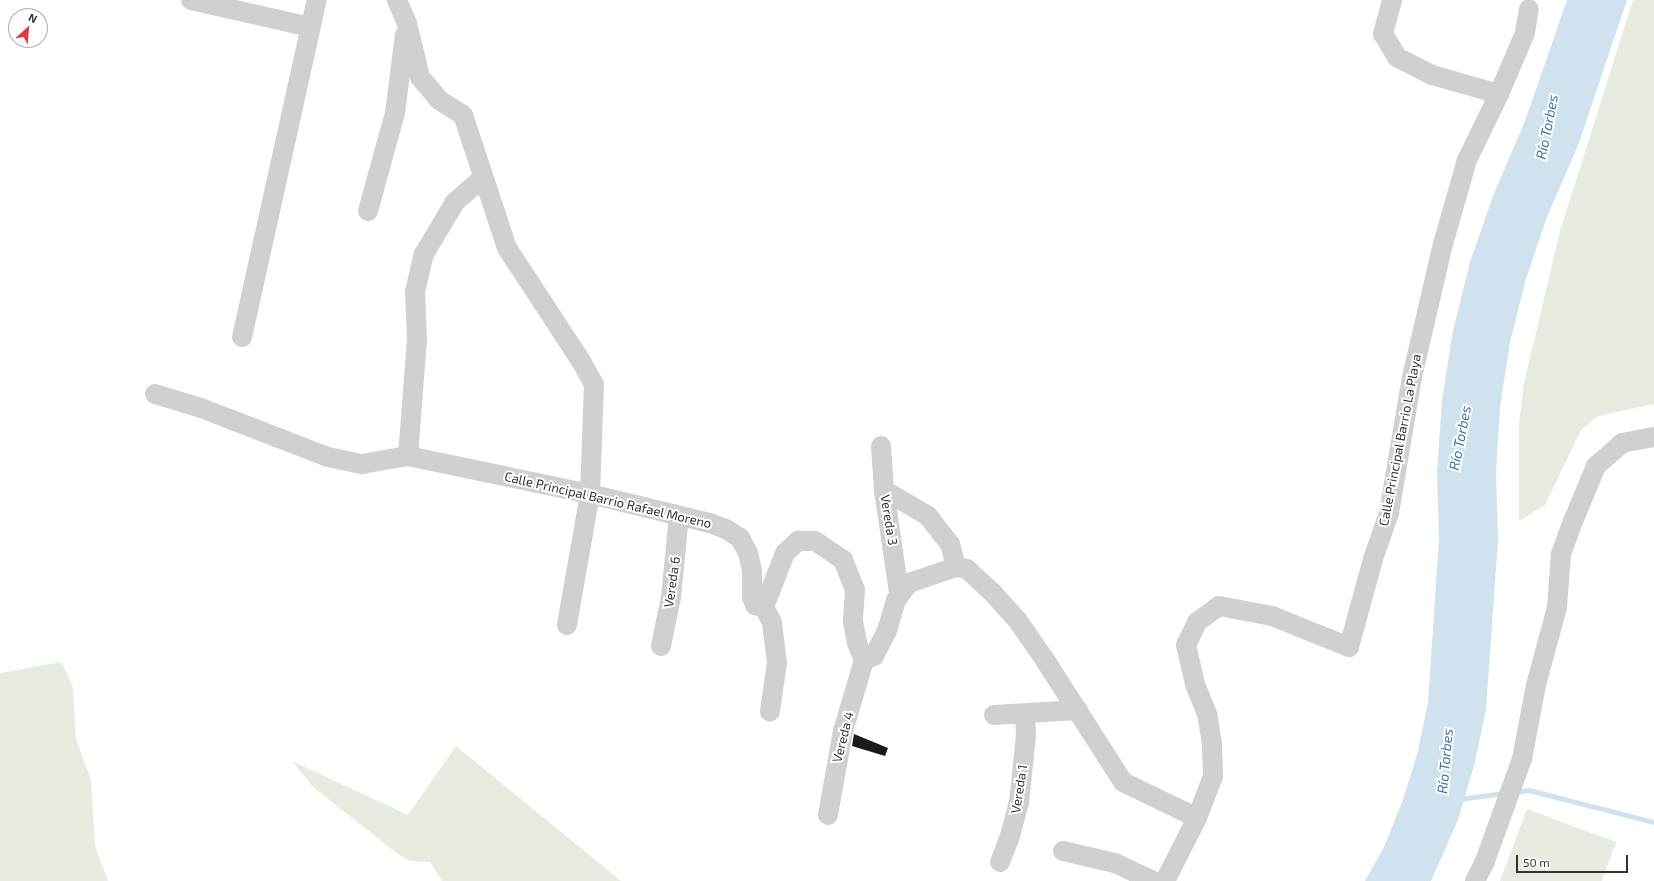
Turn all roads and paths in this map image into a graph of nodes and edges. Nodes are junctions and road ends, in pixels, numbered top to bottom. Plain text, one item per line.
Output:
1 (191, 0) edge
2 (316, 0) edge
3 (397, 0) edge
4 (1392, 0) edge
5 (1529, 9) dead end
6 (407, 23) junction
7 (310, 27) junction
8 (1499, 94) junction
9 (483, 178) junction
10 (368, 211) dead end
11 (242, 337) dead end
12 (155, 394) dead end
13 (1654, 437) edge
14 (881, 446) dead end
15 (408, 456) junction
16 (884, 490) junction
17 (590, 494) junction
18 (679, 516) junction
19 (956, 566) junction
20 (899, 593) junction
21 (764, 607) junction
22 (567, 625) dead end
23 (661, 646) dead end
24 (864, 660) junction
25 (1078, 710) junction
26 (770, 711) dead end
27 (1025, 714) junction
28 (994, 715) dead end
29 (828, 816) dead end
30 (1197, 818) junction
31 (1063, 851) dead end
32 (1000, 862) dead end
33 (1153, 881) edge
34 (1165, 881) edge
35 (1475, 881) edge

1 - 7 street
2 - 7 street
3 - 6 street
4 - 8 street
5 - 8 street
6 - 9 street
6 - 10 street
7 - 11 street
8 - 30 street, Calle Principal Barrio La Playa
9 - 15 street
9 - 17 street
12 - 15 street, Calle Principal Barrio Rafael Moreno
13 - 35 street
14 - 16 street, Vereda 3
15 - 17 street, Calle Principal Barrio Rafael Moreno
16 - 19 street
16 - 20 street, Vereda 3
17 - 18 street, Calle Principal Barrio Rafael Moreno
17 - 22 street
18 - 21 street, Calle Principal Barrio Rafael Moreno
18 - 23 street, Vereda 6
19 - 20 street
19 - 25 street
20 - 24 street
21 - 24 street
21 - 26 street
24 - 29 street, Vereda 4
25 - 27 street
25 - 30 street
27 - 28 street
27 - 32 street, Vereda 1
30 - 34 street, Calle Principal Barrio La Playa
31 - 33 street

